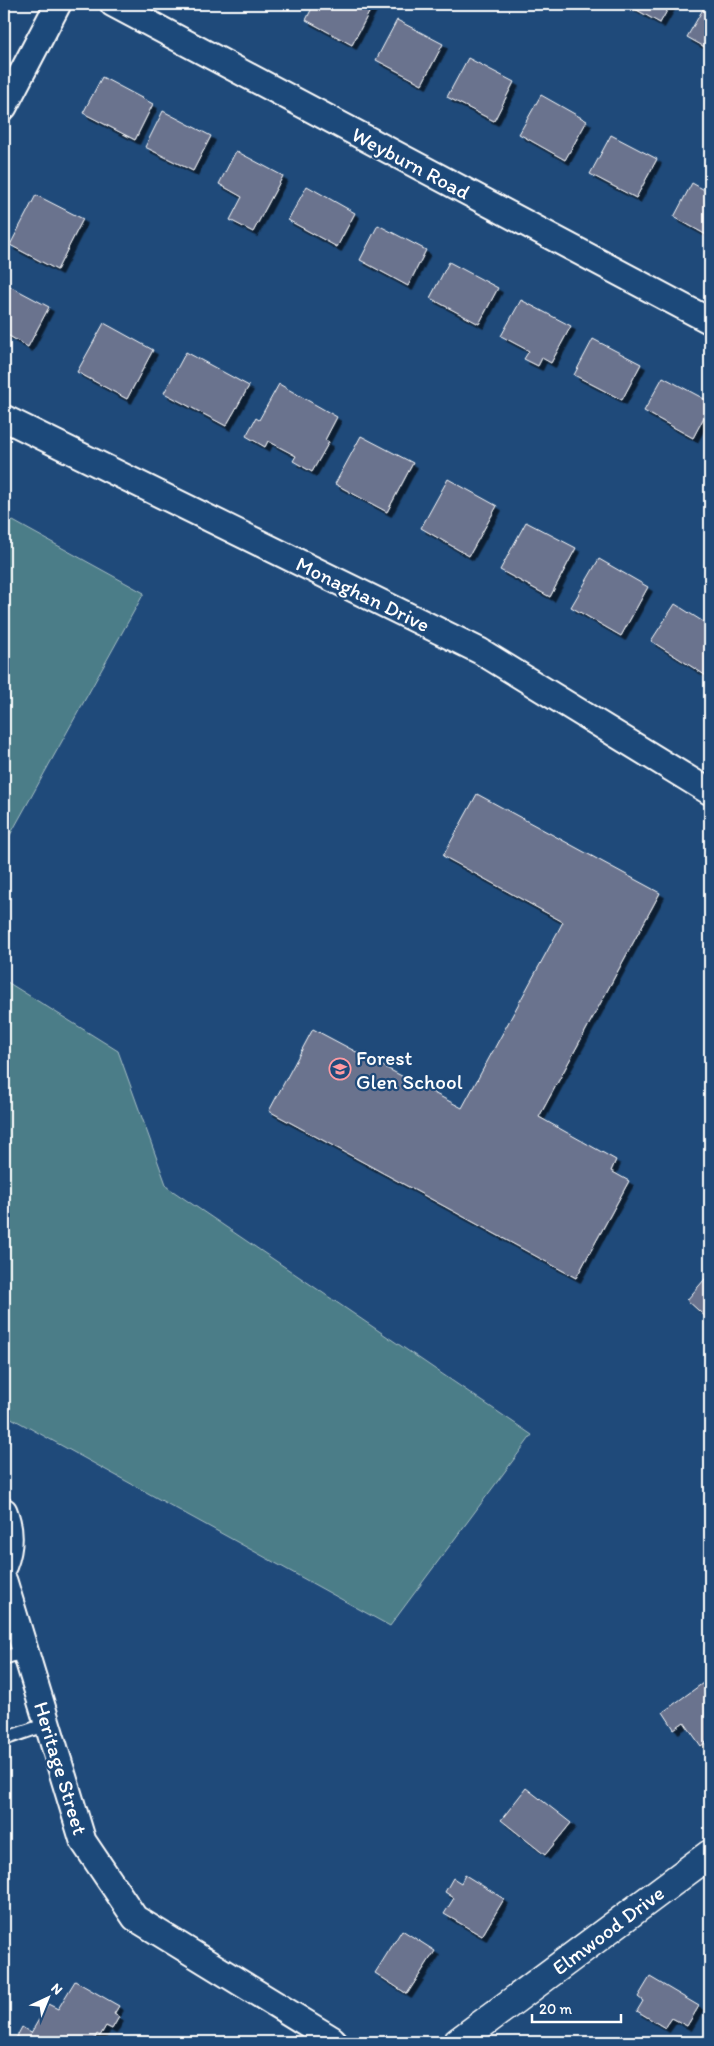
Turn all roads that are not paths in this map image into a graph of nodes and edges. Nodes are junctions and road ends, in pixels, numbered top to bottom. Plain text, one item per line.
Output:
1 (58, 4) edge
2 (113, 4) edge
3 (4, 107) edge
4 (710, 321) edge
5 (4, 418) edge
6 (710, 792) edge
7 (4, 1511) edge
8 (4, 1565) edge
9 (4, 1581) edge
10 (14, 1654) edge
11 (48, 1724) junction
12 (4, 1739) edge
13 (710, 1854) edge
14 (335, 2042) edge
15 (458, 2042) edge

1 - 3 street
2 - 4 street, Weyburn Road
5 - 6 street, Monaghan Drive
7 - 8 street
9 - 10 street, Heritage Street
10 - 11 street, Heritage Street
11 - 12 lane
11 - 14 street, Heritage Street
13 - 15 main road, Elmwood Drive

